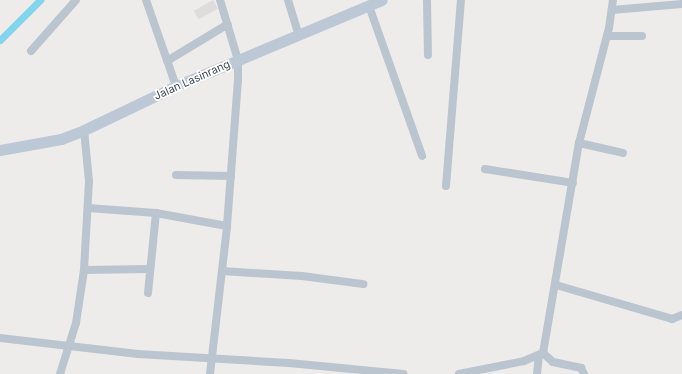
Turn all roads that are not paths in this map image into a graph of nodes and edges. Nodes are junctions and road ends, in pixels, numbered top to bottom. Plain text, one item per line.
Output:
1 (76, 0) edge
2 (146, 0) edge
3 (220, 0) edge
4 (288, 0) edge
5 (382, 0) edge
6 (427, 0) edge
7 (461, 0) edge
8 (613, 0) edge
9 (655, 3) edge
10 (682, 4) edge
11 (369, 6) junction
12 (612, 10) junction
13 (228, 24) junction
14 (298, 33) junction
15 (607, 36) junction
16 (642, 36) dead end
17 (31, 51) dead end
18 (428, 54) dead end
19 (238, 60) junction
20 (167, 61) junction
21 (176, 86) junction
22 (84, 130) junction
23 (579, 143) junction
24 (0, 150) edge
25 (623, 153) dead end
26 (422, 156) dead end
27 (485, 169) dead end
28 (176, 176) dead end
29 (231, 176) junction
30 (574, 184) junction
31 (446, 186) dead end
32 (88, 208) junction
33 (156, 213) junction
34 (228, 226) junction
35 (149, 269) junction
36 (84, 270) junction
37 (222, 271) junction
38 (363, 284) dead end
39 (556, 285) junction
40 (148, 293) dead end
41 (682, 316) edge
42 (0, 338) edge
43 (70, 345) junction
44 (541, 355) junction
45 (212, 360) junction
46 (60, 374) edge
47 (210, 374) edge
48 (403, 374) edge
49 (459, 374) edge
50 (538, 374) edge
51 (584, 374) edge

1 - 17 street
2 - 20 street
3 - 13 street
4 - 14 street
5 - 11 street, Jalan Lasinrang
6 - 18 street
7 - 31 street
8 - 12 street
9 - 10 street
9 - 12 street
11 - 14 street, Jalan Lasinrang
11 - 26 street
12 - 15 street
13 - 19 street
13 - 20 street
14 - 19 street, Jalan Lasinrang
15 - 16 street
15 - 23 street
19 - 21 street, Jalan Lasinrang
19 - 29 street
20 - 21 street
21 - 22 street, Jalan Lasinrang
22 - 24 street, Jalan Lasinrang
22 - 32 street
23 - 25 street
23 - 30 street
27 - 30 street
28 - 29 street
29 - 34 street
30 - 39 street
32 - 33 street
32 - 36 street
33 - 34 street
33 - 35 street
34 - 37 street
35 - 36 street
35 - 40 street
36 - 43 street
37 - 38 street
37 - 45 street
39 - 41 street
39 - 44 street
42 - 43 street
43 - 45 street
43 - 46 street
44 - 49 street
44 - 50 street
44 - 51 street
45 - 47 street
45 - 48 street

